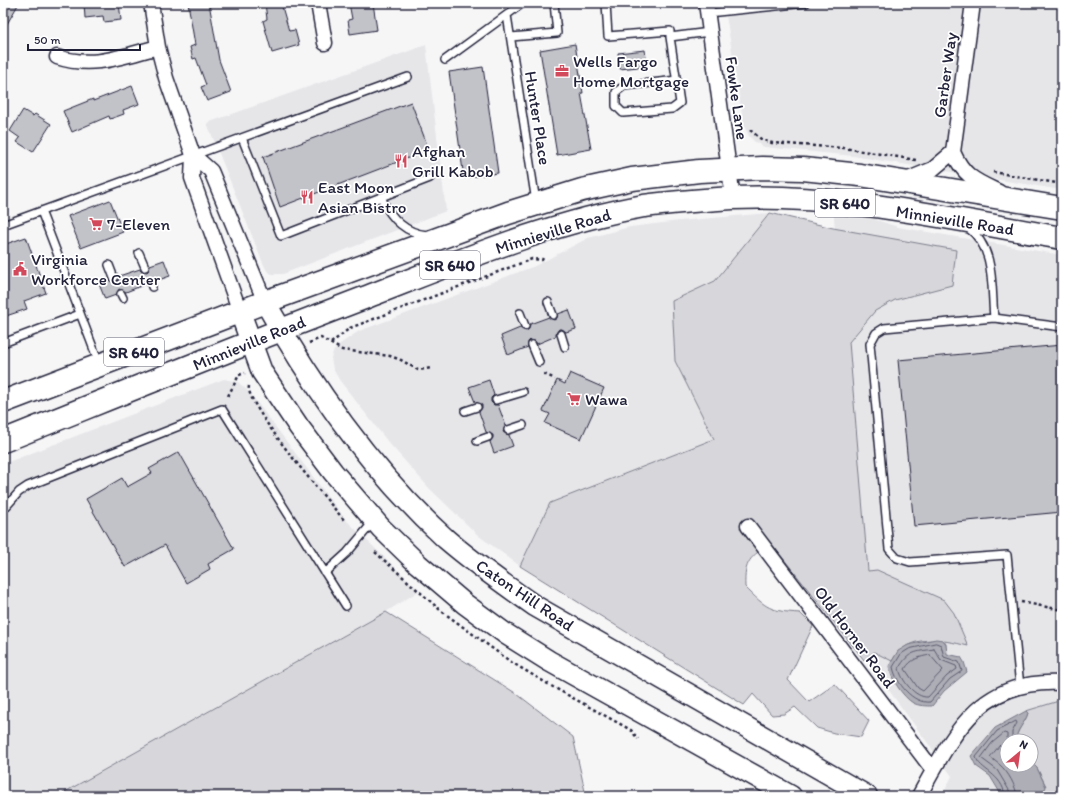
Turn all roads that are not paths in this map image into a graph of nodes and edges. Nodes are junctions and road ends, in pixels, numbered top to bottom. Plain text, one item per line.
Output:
1 (151, 3) edge
2 (318, 3) edge
3 (523, 3) edge
4 (554, 3) edge
5 (606, 3) edge
6 (806, 3) edge
7 (973, 3) edge
8 (707, 8) edge
9 (507, 15) junction
10 (710, 32) junction
11 (511, 37) junction
12 (670, 37) junction
13 (324, 43) dead end
14 (158, 47) junction
15 (57, 57) dead end
16 (445, 60) dead end
17 (408, 77) dead end
18 (677, 80) junction
19 (242, 138) junction
20 (953, 152) junction
21 (193, 155) junction
22 (729, 170) junction
23 (430, 178) dead end
24 (901, 181) junction
25 (381, 197) junction
26 (733, 198) junction
27 (1016, 200) junction
28 (536, 204) junction
29 (1062, 208) edge
30 (42, 211) junction
31 (957, 220) junction
32 (3, 225) edge
33 (457, 232) junction
34 (1062, 238) edge
35 (140, 254) dead end
36 (109, 265) dead end
37 (145, 267) dead end
38 (114, 278) dead end
39 (265, 302) junction
40 (548, 302) dead end
41 (240, 312) junction
42 (520, 312) dead end
43 (80, 314) junction
44 (553, 315) dead end
45 (994, 318) junction
46 (526, 326) dead end
47 (1062, 327) edge
48 (281, 330) junction
49 (561, 334) dead end
50 (250, 342) junction
51 (3, 343) edge
52 (532, 345) dead end
53 (565, 347) dead end
54 (539, 362) dead end
55 (100, 365) junction
56 (523, 392) dead end
57 (496, 400) dead end
58 (3, 402) edge
59 (477, 407) dead end
60 (465, 411) dead end
61 (523, 425) dead end
62 (508, 430) dead end
63 (488, 437) dead end
64 (3, 441) edge
65 (477, 441) dead end
66 (3, 510) edge
67 (375, 520) junction
68 (748, 526) dead end
69 (325, 572) junction
70 (346, 606) dead end
71 (1062, 683) edge
72 (1020, 687) junction
73 (933, 770) junction
74 (791, 796) edge
75 (867, 796) edge
76 (919, 796) edge

1 - 14 street
2 - 13 street
3 - 9 lane
4 - 11 lane
5 - 12 lane
6 - 8 lane
7 - 20 street, Garber Way
8 - 10 street, Fowke Lane
9 - 11 lane, Hunter Place
9 - 16 lane
10 - 12 lane
10 - 22 street, Fowke Lane
11 - 28 lane, Hunter Place
12 - 18 lane
14 - 15 street
14 - 21 street
17 - 19 lane
18 - 18 lane
19 - 21 lane
19 - 25 lane
20 - 24 street
20 - 27 street
21 - 30 lane
21 - 39 street
21 - 41 street
22 - 24 main road, Minnieville Road / SR 640
22 - 26 street, Fowke Lane
22 - 28 main road, Minnieville Road / SR 640
23 - 25 lane
24 - 27 main road, Minnieville Road / SR 640
25 - 33 lane
26 - 31 main road, Minnieville Road / SR 640
26 - 48 main road, Minnieville Road / SR 640
27 - 29 main road, Minnieville Road / SR 640
28 - 33 main road, Minnieville Road / SR 640
30 - 32 lane
30 - 43 lane
31 - 34 main road, Minnieville Road / SR 640
31 - 45 lane
33 - 39 main road, Minnieville Road / SR 640
35 - 37 lane
36 - 38 lane
39 - 41 main road, Minnieville Road / SR 640
39 - 48 main road, Caton Hill Road
40 - 44 lane
41 - 50 main road
41 - 55 main road, Minnieville Road / SR 640
42 - 46 lane
43 - 51 lane
43 - 55 lane
45 - 47 lane
45 - 72 lane
48 - 50 main road, Minnieville Road / SR 640
48 - 75 main road, Caton Hill Road
49 - 53 lane
50 - 64 main road, Minnieville Road / SR 640
50 - 67 main road
52 - 54 lane
55 - 58 main road, Minnieville Road / SR 640
56 - 57 lane
59 - 60 lane
61 - 62 lane
63 - 65 lane
66 - 69 lane
67 - 69 lane
67 - 74 main road
68 - 73 street, Old Horner Road
69 - 70 lane
71 - 72 street
72 - 73 street
73 - 76 street

